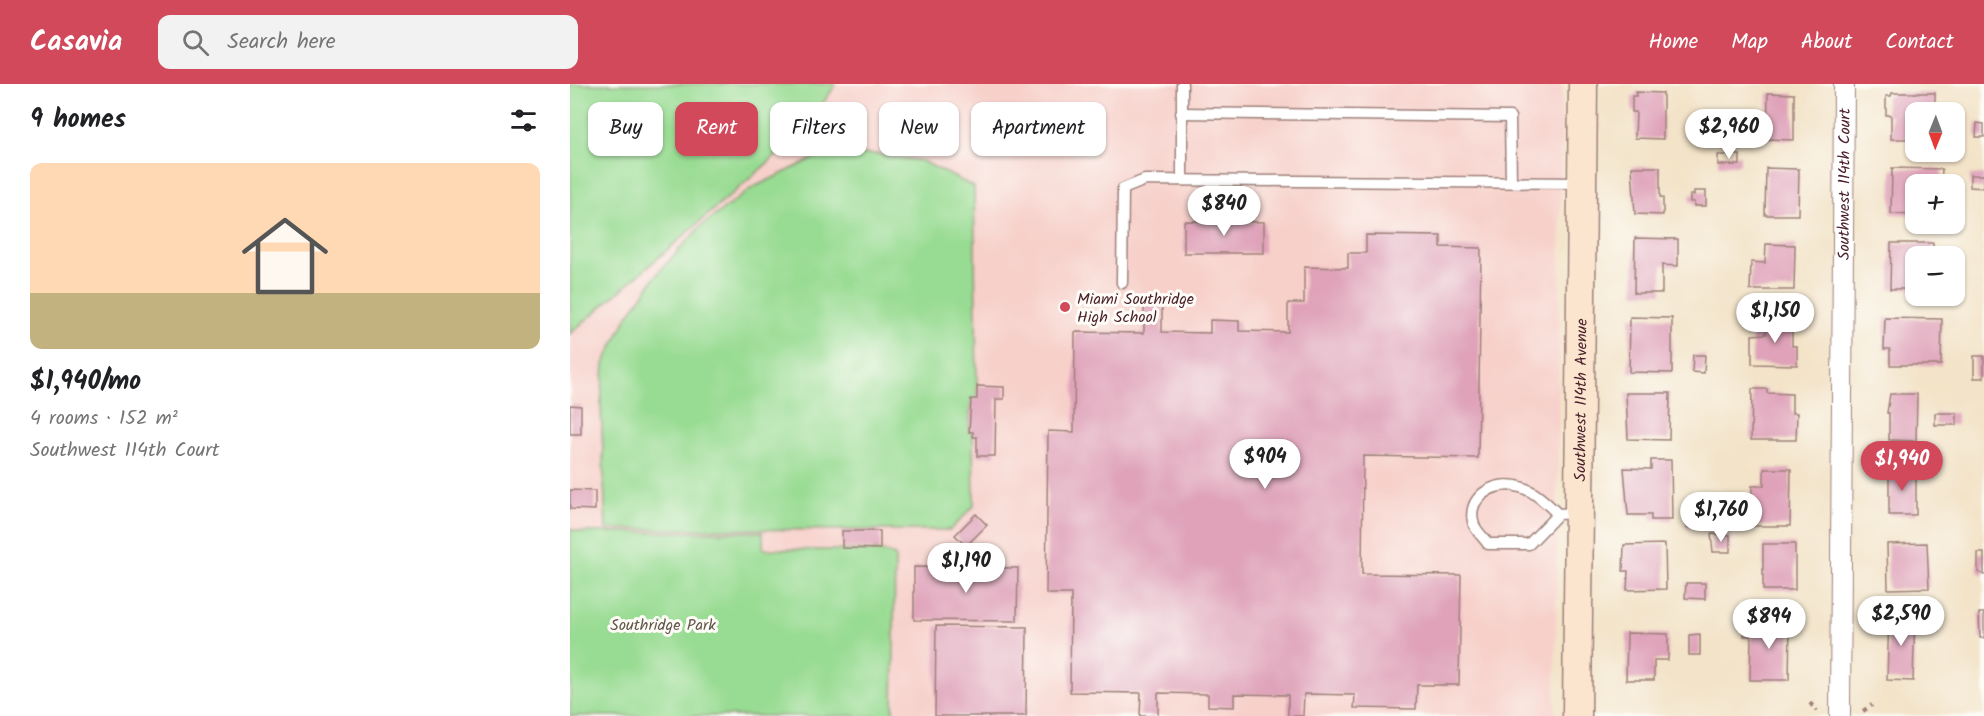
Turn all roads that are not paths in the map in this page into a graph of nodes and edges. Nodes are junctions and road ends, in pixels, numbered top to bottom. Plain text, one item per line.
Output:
1 (1182, 84) edge
2 (1583, 84) edge
3 (1844, 84) edge
4 (1181, 113) junction
5 (1182, 180) junction
6 (1510, 182) junction
7 (1582, 183) junction
8 (1122, 283) dead end
9 (1569, 513) junction
10 (1577, 716) edge
11 (1840, 716) edge

1 - 4 lane
2 - 7 street, Southwest 114th Avenue
3 - 11 street, Southwest 114th Court
4 - 5 lane
4 - 6 lane
5 - 6 lane
5 - 8 lane
6 - 7 lane
7 - 9 street, Southwest 114th Avenue
9 - 9 lane
9 - 10 street, Southwest 114th Avenue

